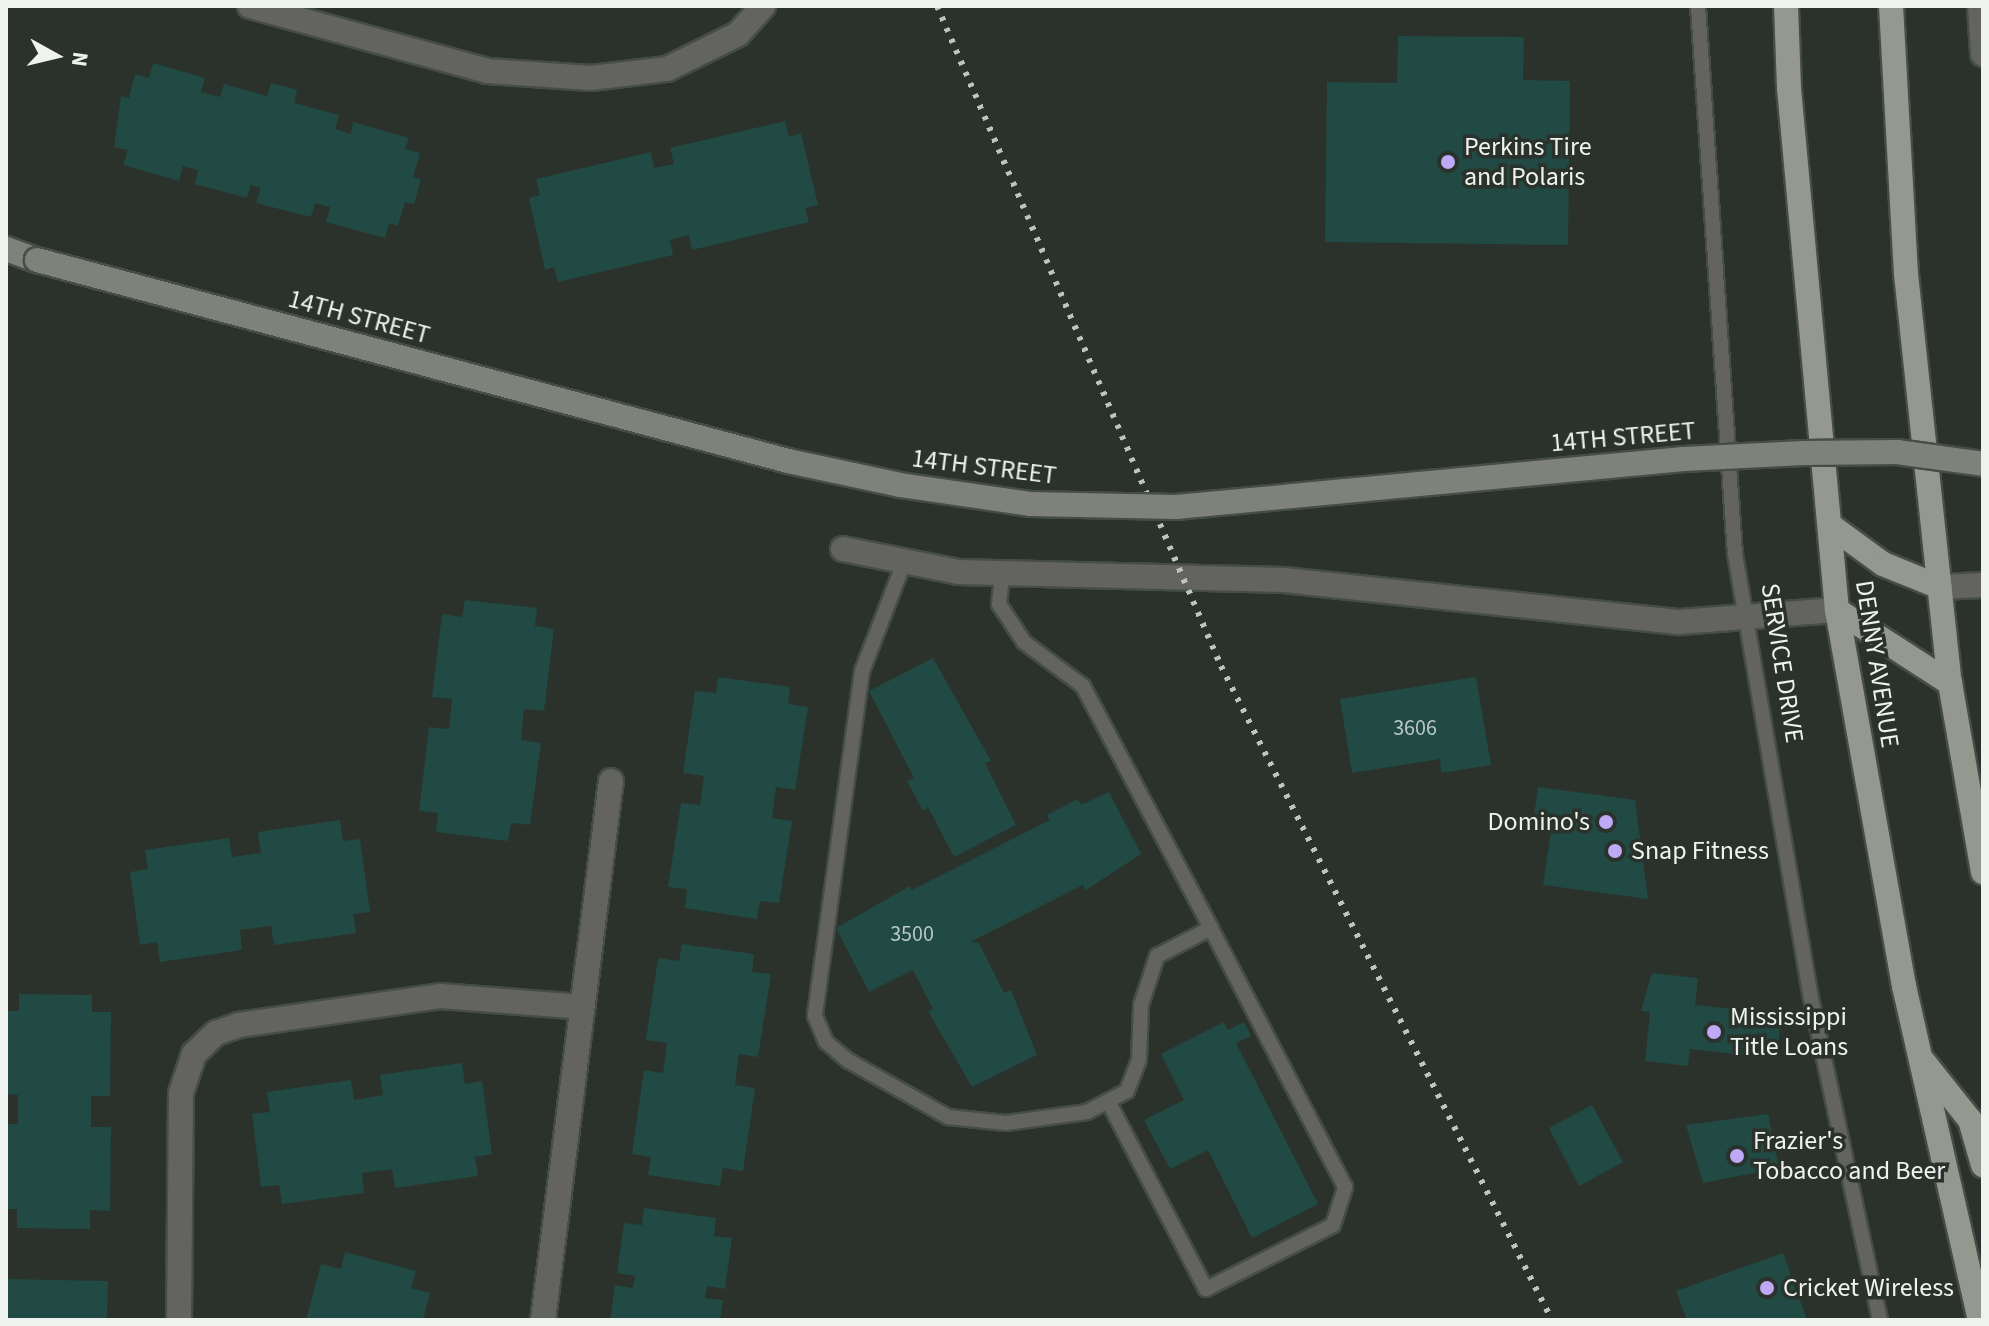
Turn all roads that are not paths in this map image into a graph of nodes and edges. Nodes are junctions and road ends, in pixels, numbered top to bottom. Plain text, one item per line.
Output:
1 (250, 6) edge
2 (763, 6) edge
3 (1698, 6) edge
4 (1786, 6) edge
5 (1891, 6) edge
6 (1980, 6) edge
7 (1983, 54) edge
8 (6, 249) edge
9 (1983, 464) edge
10 (1831, 526) junction
11 (843, 549) dead end
12 (903, 565) junction
13 (1002, 574) junction
14 (1983, 585) edge
15 (1940, 587) junction
16 (1837, 610) junction
17 (1745, 614) junction
18 (1950, 683) junction
19 (611, 781) dead end
20 (1983, 872) edge
21 (1211, 928) junction
22 (582, 1007) junction
23 (1920, 1056) junction
24 (1108, 1101) junction
25 (1983, 1165) edge
26 (179, 1320) edge
27 (543, 1320) edge
28 (1880, 1320) edge
29 (1980, 1320) edge

1 - 2 street
3 - 17 lane, SERVICE DRIVE
4 - 10 main road, DENNY AVENUE
5 - 15 main road
6 - 7 street
8 - 9 street, 14TH STREET, bridge
10 - 15 main road
10 - 16 main road, DENNY AVENUE
11 - 12 street
12 - 13 street
12 - 24 lane
13 - 17 street
13 - 21 lane
14 - 15 street
15 - 18 main road
16 - 17 street
16 - 18 main road
16 - 23 main road, DENNY AVENUE
17 - 28 lane, SERVICE DRIVE
18 - 20 main road
19 - 22 street
21 - 24 lane
21 - 24 lane
22 - 26 street
22 - 27 street
23 - 25 main road
23 - 29 main road, DENNY AVENUE

